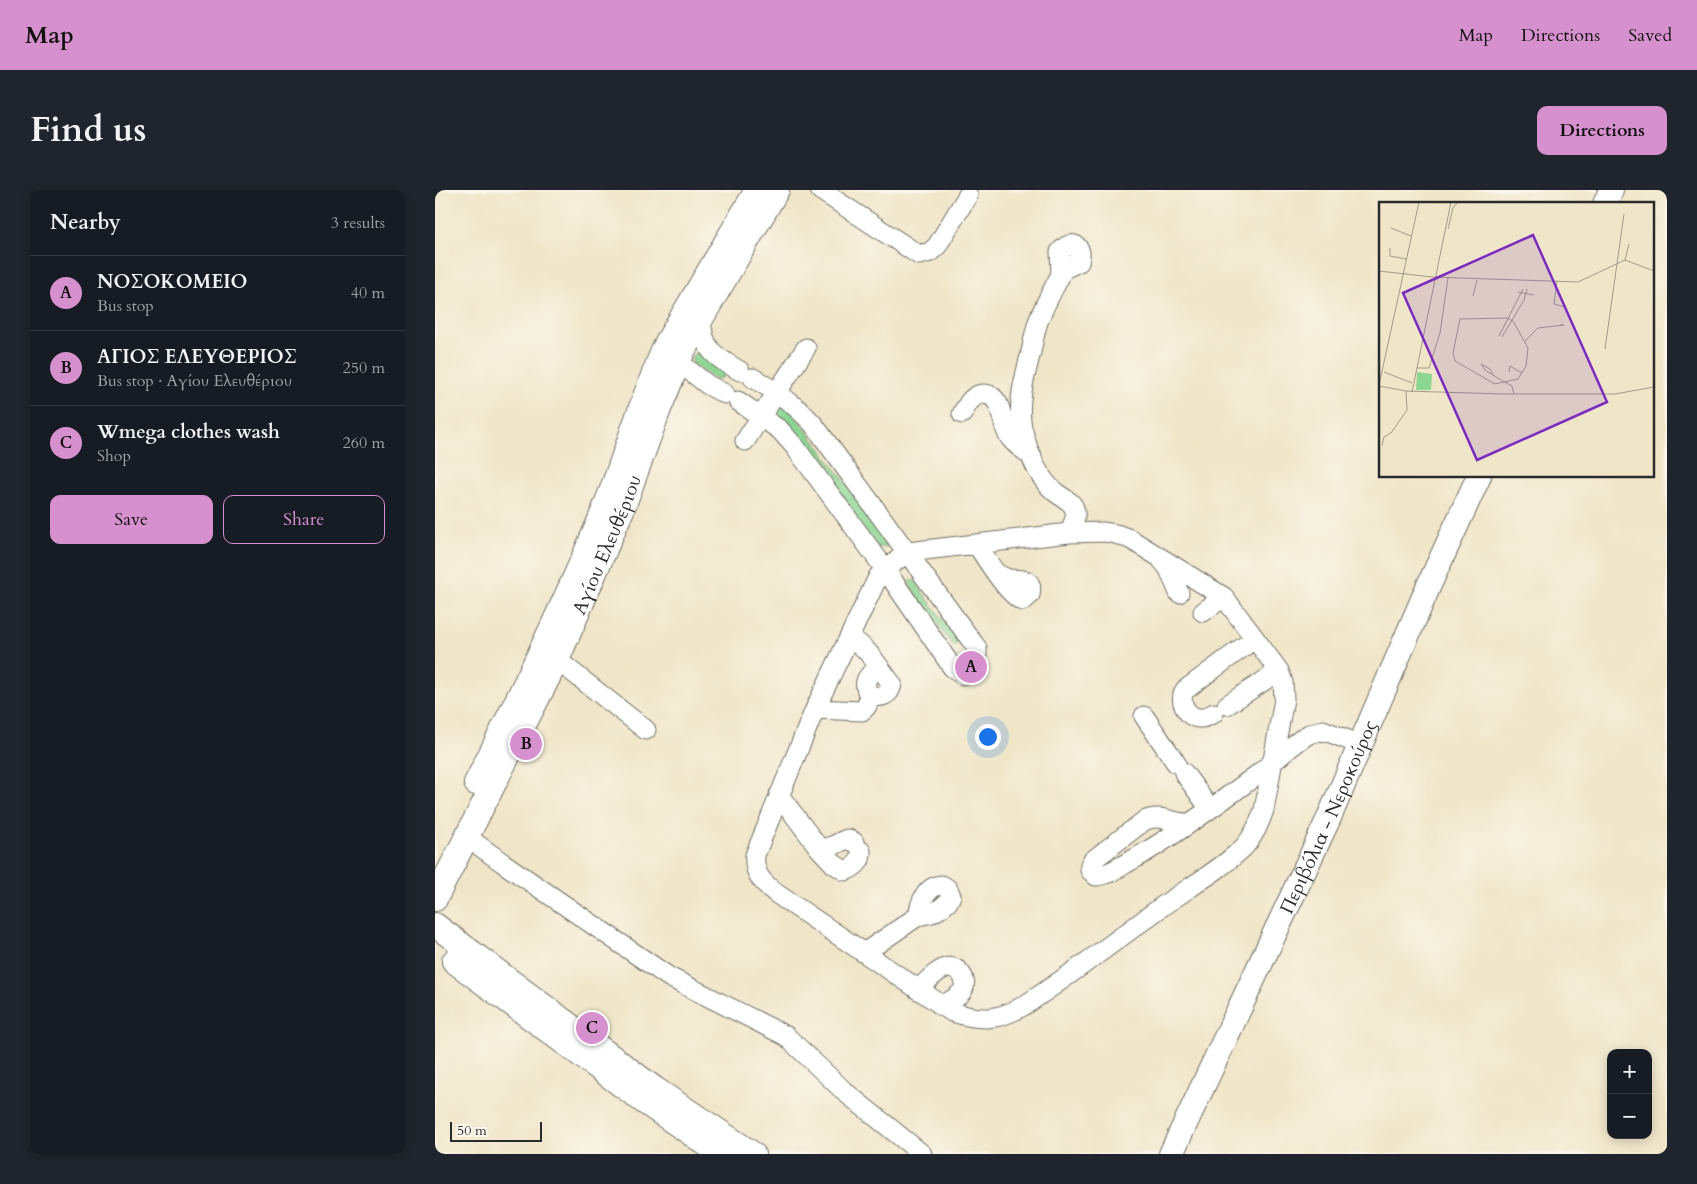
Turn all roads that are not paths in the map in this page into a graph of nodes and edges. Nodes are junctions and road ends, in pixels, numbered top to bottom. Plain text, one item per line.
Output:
1 (757, 190) edge
2 (777, 190) edge
3 (820, 190) edge
4 (1611, 190) edge
5 (968, 195) dead end
6 (1606, 202) edge
7 (1061, 274) dead end
8 (701, 319) junction
9 (676, 347) junction
10 (806, 348) dead end
11 (717, 358) junction
12 (707, 385) junction
13 (777, 392) junction
14 (659, 409) junction
15 (962, 414) dead end
16 (761, 416) junction
17 (745, 441) dead end
18 (1032, 456) junction
19 (1478, 478) edge
20 (1069, 533) junction
21 (977, 545) junction
22 (907, 552) junction
23 (1154, 553) junction
24 (885, 569) junction
25 (998, 574) dead end
26 (1179, 592) dead end
27 (1223, 597) junction
28 (1203, 612) dead end
29 (850, 638) junction
30 (1254, 639) junction
31 (557, 660) junction
32 (1279, 671) junction
33 (815, 709) junction
34 (1144, 716) dead end
35 (646, 730) dead end
36 (1361, 745) junction
37 (1272, 763) junction
38 (779, 795) junction
39 (1210, 809) junction
40 (1189, 823) junction
41 (467, 837) junction
42 (819, 848) junction
43 (435, 864) edge
44 (435, 899) edge
45 (918, 916) dead end
46 (435, 925) edge
47 (435, 946) edge
48 (864, 953) junction
49 (918, 990) junction
50 (941, 1006) junction
51 (721, 1154) edge
52 (753, 1154) edge
53 (922, 1154) edge
54 (1171, 1154) edge

1 - 9 main road, Αγίου Ελευθέριου
2 - 8 main road, Αγίου Ελευθέριου
3 - 5 street
4 - 6 main road
7 - 18 street
8 - 9 main road, Αγίου Ελευθέριου
8 - 11 street
9 - 11 street
9 - 12 street
9 - 14 main road, Αγίου Ελευθέριου
9 - 43 main road, Αγίου Ελευθέριου
10 - 13 street
11 - 13 street
12 - 14 street
12 - 16 street
13 - 16 street
13 - 22 street
14 - 31 main road, Αγίου Ελευθέριου
15 - 18 street
16 - 17 street
16 - 24 street
18 - 20 street
19 - 36 main road, Περιβόλια - Νεροκούρος
20 - 21 street
20 - 23 street
21 - 22 street
21 - 25 street
22 - 24 street
22 - 24 street
23 - 26 street
23 - 27 street
24 - 29 street
27 - 28 street
27 - 30 street
29 - 33 street
29 - 33 street
30 - 32 street
30 - 32 street
31 - 35 street
31 - 41 main road, Αγίου Ελευθέριου
32 - 37 street
33 - 38 street
34 - 39 street
36 - 37 street
36 - 54 main road, Περιβόλια - Νεροκούρος
37 - 39 street
37 - 50 street
38 - 42 street
38 - 48 street
39 - 40 street
40 - 40 street
41 - 44 main road, Αγίου Ελευθέριου
41 - 53 street
42 - 42 street
45 - 48 street
46 - 52 main road
47 - 51 main road
48 - 49 street
49 - 50 street
49 - 50 street

